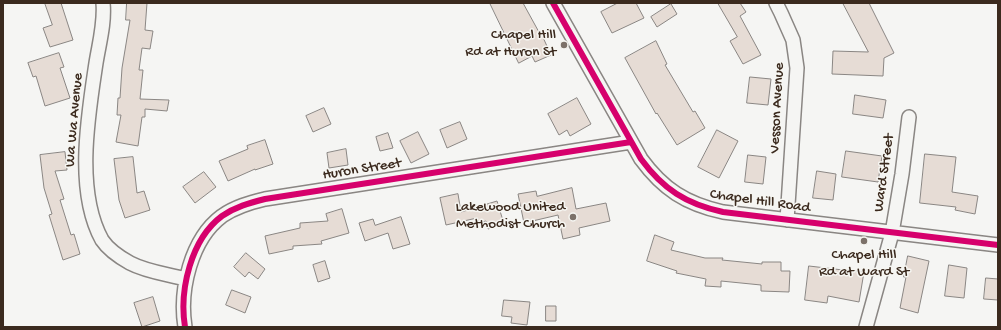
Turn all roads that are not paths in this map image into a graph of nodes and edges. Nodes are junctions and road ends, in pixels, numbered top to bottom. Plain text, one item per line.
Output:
1 (103, 3) edge
2 (553, 3) edge
3 (776, 3) edge
4 (909, 117) dead end
5 (631, 142) junction
6 (787, 220) junction
7 (892, 233) junction
8 (998, 245) edge
9 (186, 279) junction
10 (185, 327) edge
11 (866, 327) edge

1 - 9 street, Wa Wa Avenue
2 - 5 street, Chapel Hill Road
3 - 6 street, Vesson Avenue
4 - 7 street, Ward Street
5 - 6 street, Chapel Hill Road
5 - 9 street, Huron Street
6 - 7 street, Chapel Hill Road
7 - 8 street, Chapel Hill Road
7 - 11 street, Ward Street
9 - 10 street, Huron Street

